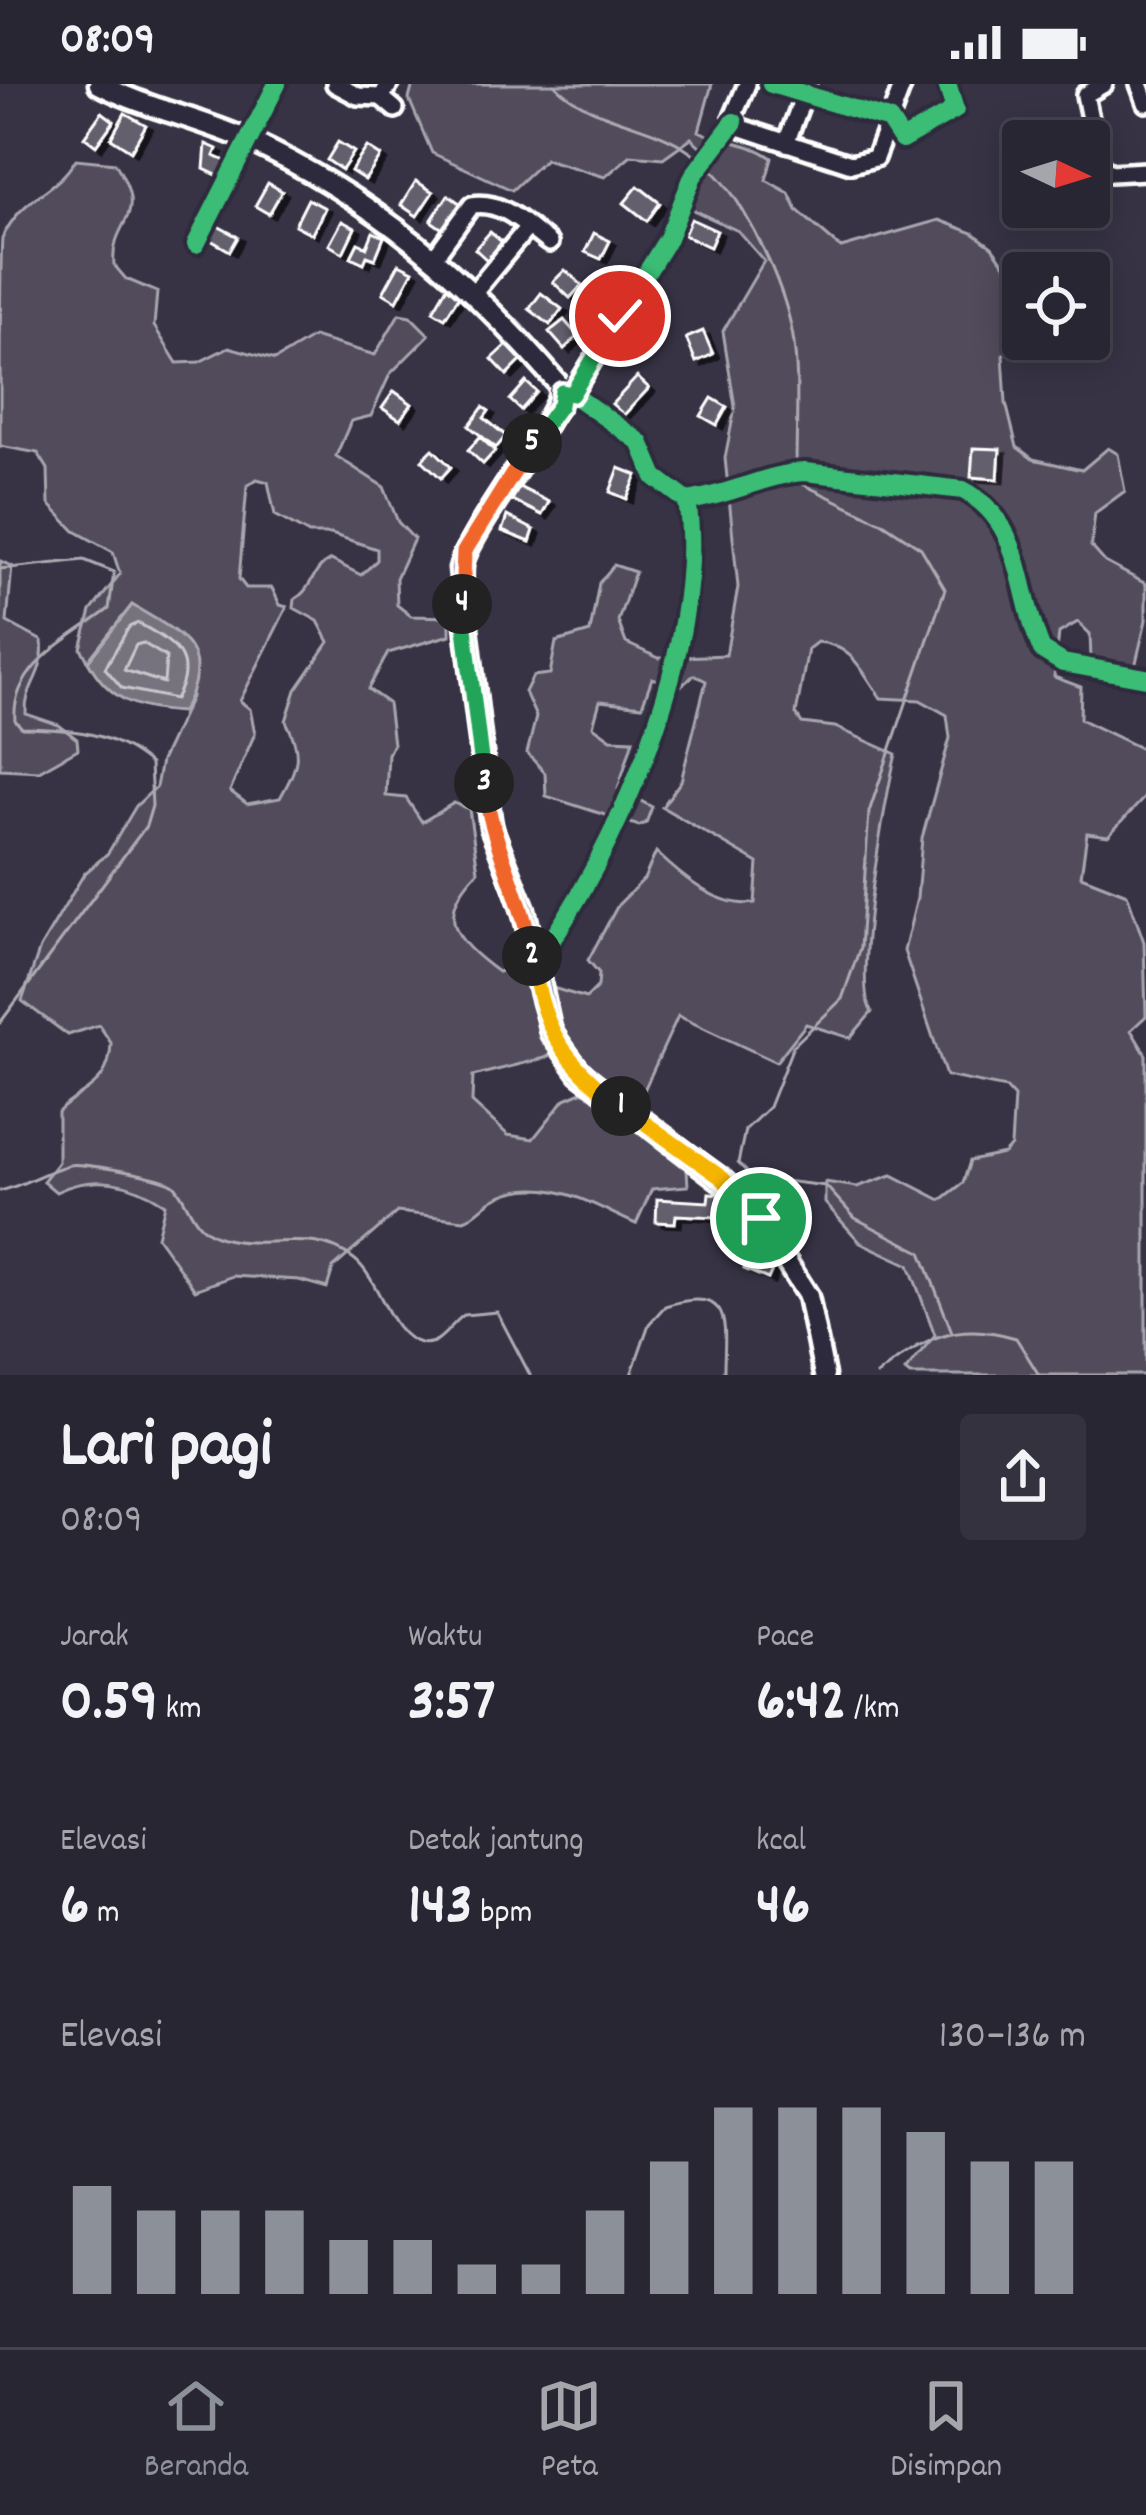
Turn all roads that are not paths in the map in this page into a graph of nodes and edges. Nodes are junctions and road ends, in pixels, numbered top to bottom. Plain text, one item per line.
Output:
1 (277, 84) edge
2 (335, 84) edge
3 (747, 84) edge
4 (771, 84) edge
5 (918, 84) edge
6 (947, 84) edge
7 (1104, 84) edge
8 (1139, 84) edge
9 (105, 85) edge
10 (902, 88) edge
11 (806, 89) edge
12 (386, 91) edge
13 (1146, 103) edge
14 (395, 109) dead end
15 (889, 120) junction
16 (734, 122) junction
17 (247, 140) junction
18 (786, 142) junction
19 (1146, 171) edge
20 (528, 227) junction
21 (549, 243) dead end
22 (196, 244) dead end
23 (435, 256) junction
24 (475, 290) junction
25 (567, 393) junction
26 (687, 501) junction
27 (1146, 678) edge
28 (533, 967) junction
29 (824, 1375) edge

1 - 17 street
2 - 12 street
3 - 16 street
4 - 11 street
5 - 10 street
6 - 15 street
7 - 19 street
8 - 13 street
9 - 17 main road
10 - 15 street
11 - 15 street
11 - 18 street
12 - 14 street
15 - 18 street
16 - 18 street
16 - 25 street
17 - 22 street
17 - 23 main road
20 - 21 street
20 - 23 street
20 - 24 street
23 - 24 main road
24 - 25 main road
25 - 26 street
25 - 28 main road
26 - 27 street
26 - 28 street
28 - 29 main road

